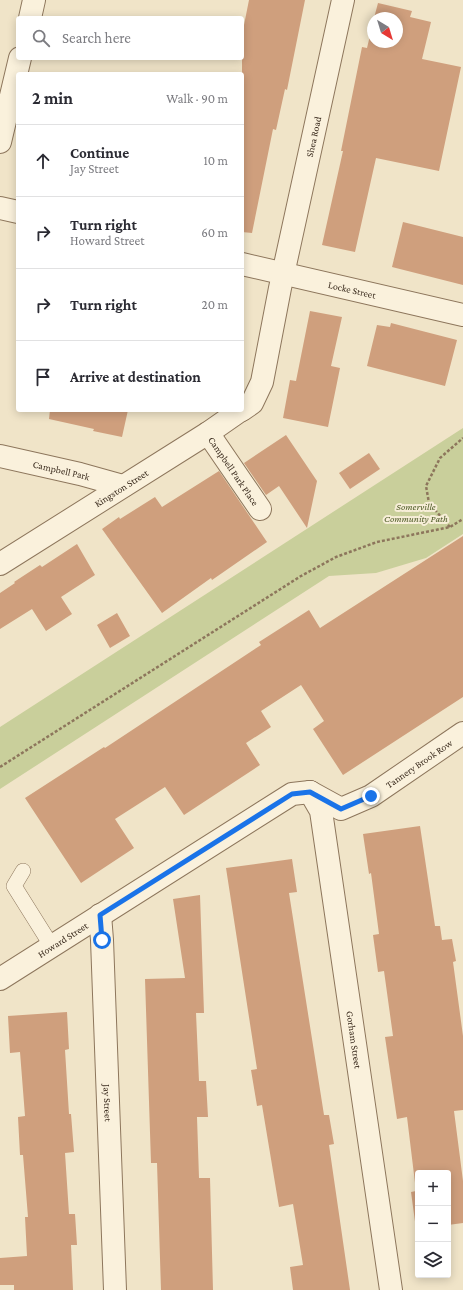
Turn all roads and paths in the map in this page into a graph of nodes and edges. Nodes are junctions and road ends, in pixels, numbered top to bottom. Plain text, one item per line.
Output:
1 (34, 0) edge
2 (343, 0) edge
3 (30, 16) edge
4 (20, 60) edge
5 (17, 72) edge
6 (16, 75) edge
7 (0, 142) edge
8 (0, 208) edge
9 (16, 212) edge
10 (244, 264) edge
11 (284, 274) junction
12 (463, 315) edge
13 (244, 409) edge
14 (239, 412) edge
15 (208, 433) junction
16 (463, 438) edge
17 (0, 456) edge
18 (123, 486) junction
19 (260, 509) dead end
20 (463, 519) edge
21 (450, 527) junction
22 (0, 564) edge
23 (463, 733) edge
24 (0, 767) edge
25 (310, 792) junction
26 (23, 870) dead end
27 (100, 915) junction
28 (51, 945) junction
29 (0, 979) edge
30 (114, 1290) edge
31 (391, 1290) edge

1 - 3 street
2 - 11 street, Shea Road
4 - 5 street
6 - 7 street
8 - 9 street
10 - 11 street, Locke Street
11 - 12 street, Locke Street
11 - 13 street, Kingston Street
14 - 15 street, Kingston Street
15 - 18 street, Kingston Street
15 - 19 street, Campbell Park Place
16 - 21 path
17 - 18 street, Campbell Park
18 - 22 street, Kingston Street
20 - 21 path
21 - 24 path
23 - 25 street, Tannery Brook Row
25 - 27 street, Howard Street
25 - 31 street, Gorham Street
26 - 28 lane
27 - 28 street, Howard Street
27 - 30 street, Jay Street
28 - 29 street, Howard Street

